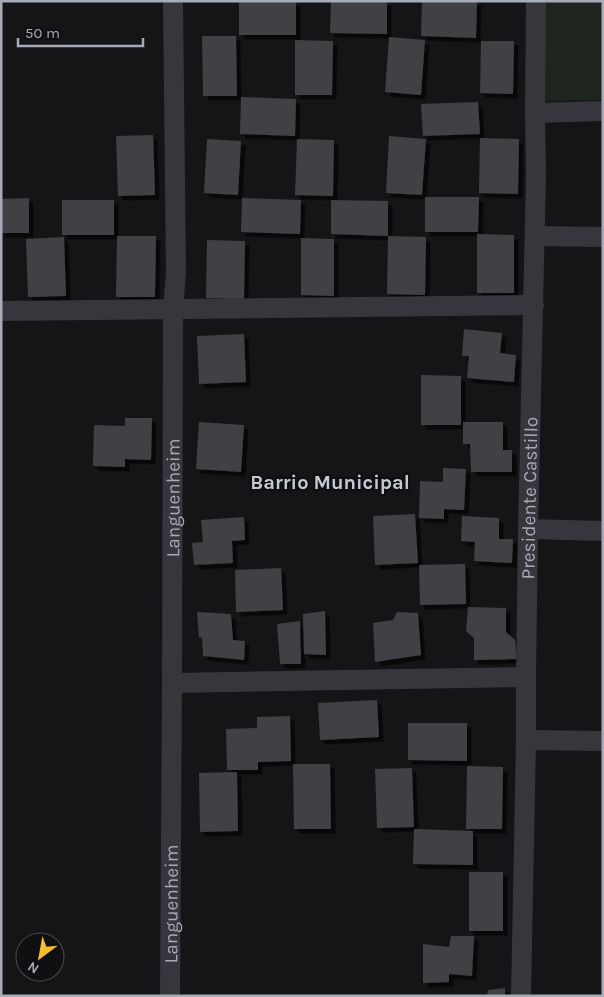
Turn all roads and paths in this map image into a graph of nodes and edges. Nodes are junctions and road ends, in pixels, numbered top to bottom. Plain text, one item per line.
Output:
1 (173, 1) edge
2 (536, 1) edge
3 (603, 111) edge
4 (535, 113) junction
5 (535, 236) junction
6 (603, 237) edge
7 (534, 305) junction
8 (173, 309) junction
9 (1, 311) edge
10 (528, 529) junction
11 (603, 530) edge
12 (526, 677) junction
13 (172, 683) junction
14 (526, 740) junction
15 (603, 741) edge
16 (170, 996) edge
17 (521, 996) edge

1 - 8 street, Languenheim
2 - 4 street, Presidente Castillo
3 - 4 street
4 - 5 street, Presidente Castillo
5 - 6 street
5 - 7 street, Presidente Castillo
7 - 8 street
7 - 10 street, Presidente Castillo
8 - 9 street
8 - 13 street, Languenheim
10 - 11 street
10 - 12 street, Presidente Castillo
12 - 13 street
12 - 14 street, Presidente Castillo
13 - 16 street, Languenheim
14 - 15 street
14 - 17 street, Presidente Castillo

